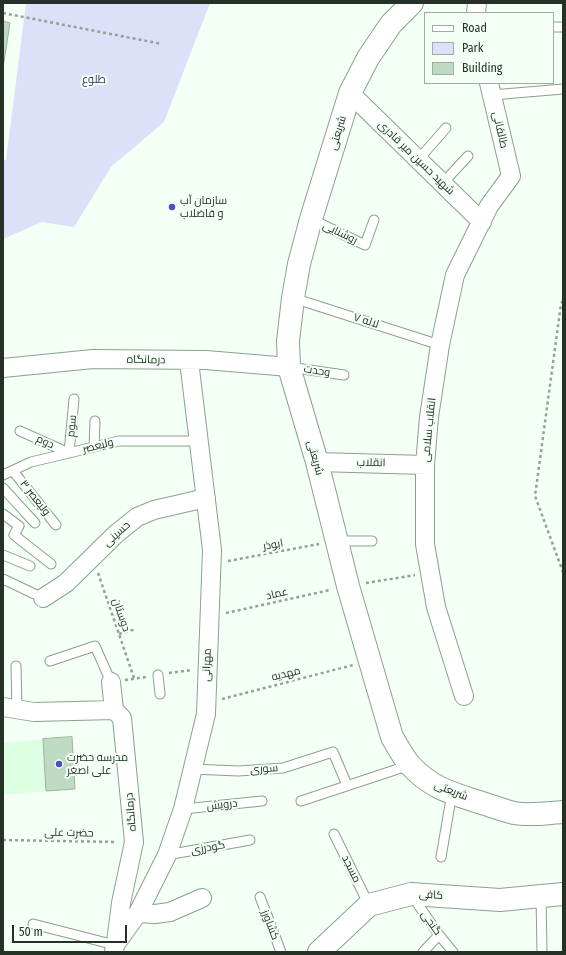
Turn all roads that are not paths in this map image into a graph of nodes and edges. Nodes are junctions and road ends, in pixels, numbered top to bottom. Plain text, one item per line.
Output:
1 (412, 3) edge
2 (491, 89) edge
3 (563, 89) edge
4 (350, 93) junction
5 (446, 128) dead end
6 (468, 156) dead end
7 (418, 160) junction
8 (511, 176) joint
9 (442, 184) junction
10 (311, 219) junction
11 (374, 220) dead end
12 (482, 222) junction
13 (292, 298) junction
14 (440, 345) junction
15 (189, 361) junction
16 (289, 367) junction
17 (3, 368) edge
18 (344, 375) dead end
19 (74, 399) dead end
20 (96, 421) dead end
21 (20, 431) dead end
22 (198, 441) junction
23 (94, 447) junction
24 (69, 453) junction
25 (317, 462) junction
26 (425, 465) junction
27 (13, 471) junction
28 (3, 476) edge
29 (3, 488) edge
30 (206, 498) junction
31 (3, 514) edge
32 (35, 523) dead end
33 (56, 525) dead end
34 (337, 541) junction
35 (372, 541) dead end
36 (3, 555) edge
37 (51, 564) dead end
38 (30, 566) dead end
39 (3, 579) edge
40 (43, 598) joint
41 (50, 661) dead end
42 (16, 666) dead end
43 (158, 675) dead end
44 (111, 682) joint
45 (160, 694) dead end
46 (464, 696) dead end
47 (10, 708) edge
48 (114, 710) junction
49 (410, 765) junction
50 (192, 769) junction
51 (347, 785) junction
52 (452, 793) junction
53 (262, 801) dead end
54 (301, 801) dead end
55 (183, 809) junction
56 (563, 812) edge
57 (334, 834) dead end
58 (250, 840) dead end
59 (167, 855) junction
60 (441, 857) dead end
61 (411, 894) junction
62 (563, 894) edge
63 (541, 896) junction
64 (260, 897) dead end
65 (202, 898) dead end
66 (369, 905) junction
67 (138, 914) junction
68 (33, 924) dead end
69 (439, 935) junction
70 (115, 948) edge
71 (281, 952) edge
72 (319, 952) edge
73 (423, 952) edge
74 (453, 952) edge
75 (542, 952) edge

1 - 4 street, شریعتی
2 - 3 lane
2 - 8 street, طالقانی
4 - 7 street, شهید حسین میر قادری
4 - 10 street, شریعتی
5 - 7 lane
6 - 9 lane
7 - 9 street, شهید حسین میر قادری
8 - 12 street, انقلاب سلامی
9 - 12 street, شهید حسین میر قادری
10 - 11 lane, روشنایی
10 - 13 street, شریعتی
12 - 14 street, انقلاب سلامی
13 - 14 lane, لاله ۷
13 - 16 street, شریعتی
14 - 26 street, انقلاب سلامی
15 - 16 street, درمانگاه
15 - 17 street, درمانگاه
15 - 22 street, مهرانی
16 - 18 lane, وحدت
16 - 25 street, شریعتی
19 - 24 lane, سوم
20 - 23 lane
21 - 24 lane, دوم
22 - 23 lane, ولیعصر
22 - 30 street, مهرانی
23 - 24 lane, ولیعصر
24 - 27 lane, ولیعصر
25 - 26 street, انقلاب
25 - 34 street, شریعتی
26 - 46 street, انقلاب سلامی
27 - 28 lane, ولیعصر
27 - 33 lane, ولیعصر ۳
29 - 32 lane
30 - 40 street, حسینی
30 - 50 street, مهرانی
31 - 37 lane
34 - 35 lane
34 - 49 street, شریعتی
36 - 38 lane
39 - 40 lane
41 - 44 lane
42 - 47 lane
43 - 45 lane
44 - 48 street, درمانگاه
47 - 48 street
48 - 70 street, درمانگاه
49 - 51 lane
49 - 52 street, شریعتی
50 - 51 lane, سوری
50 - 55 street, مهرانی
51 - 54 lane
52 - 56 street, شریعتی
52 - 60 lane
53 - 55 lane, درویش
55 - 59 street, مهرانی
57 - 66 lane, مسجد
58 - 59 lane, گودرزی
59 - 67 street, مهرانی
61 - 63 street, کافی
61 - 66 street, کافی
61 - 69 lane, گنجی
62 - 63 street, کافی
63 - 75 lane
64 - 71 lane, کشاورز
65 - 67 street
66 - 72 street, کافی
67 - 70 street, مهرانی
68 - 70 lane
69 - 73 lane
69 - 74 lane, گنجی

